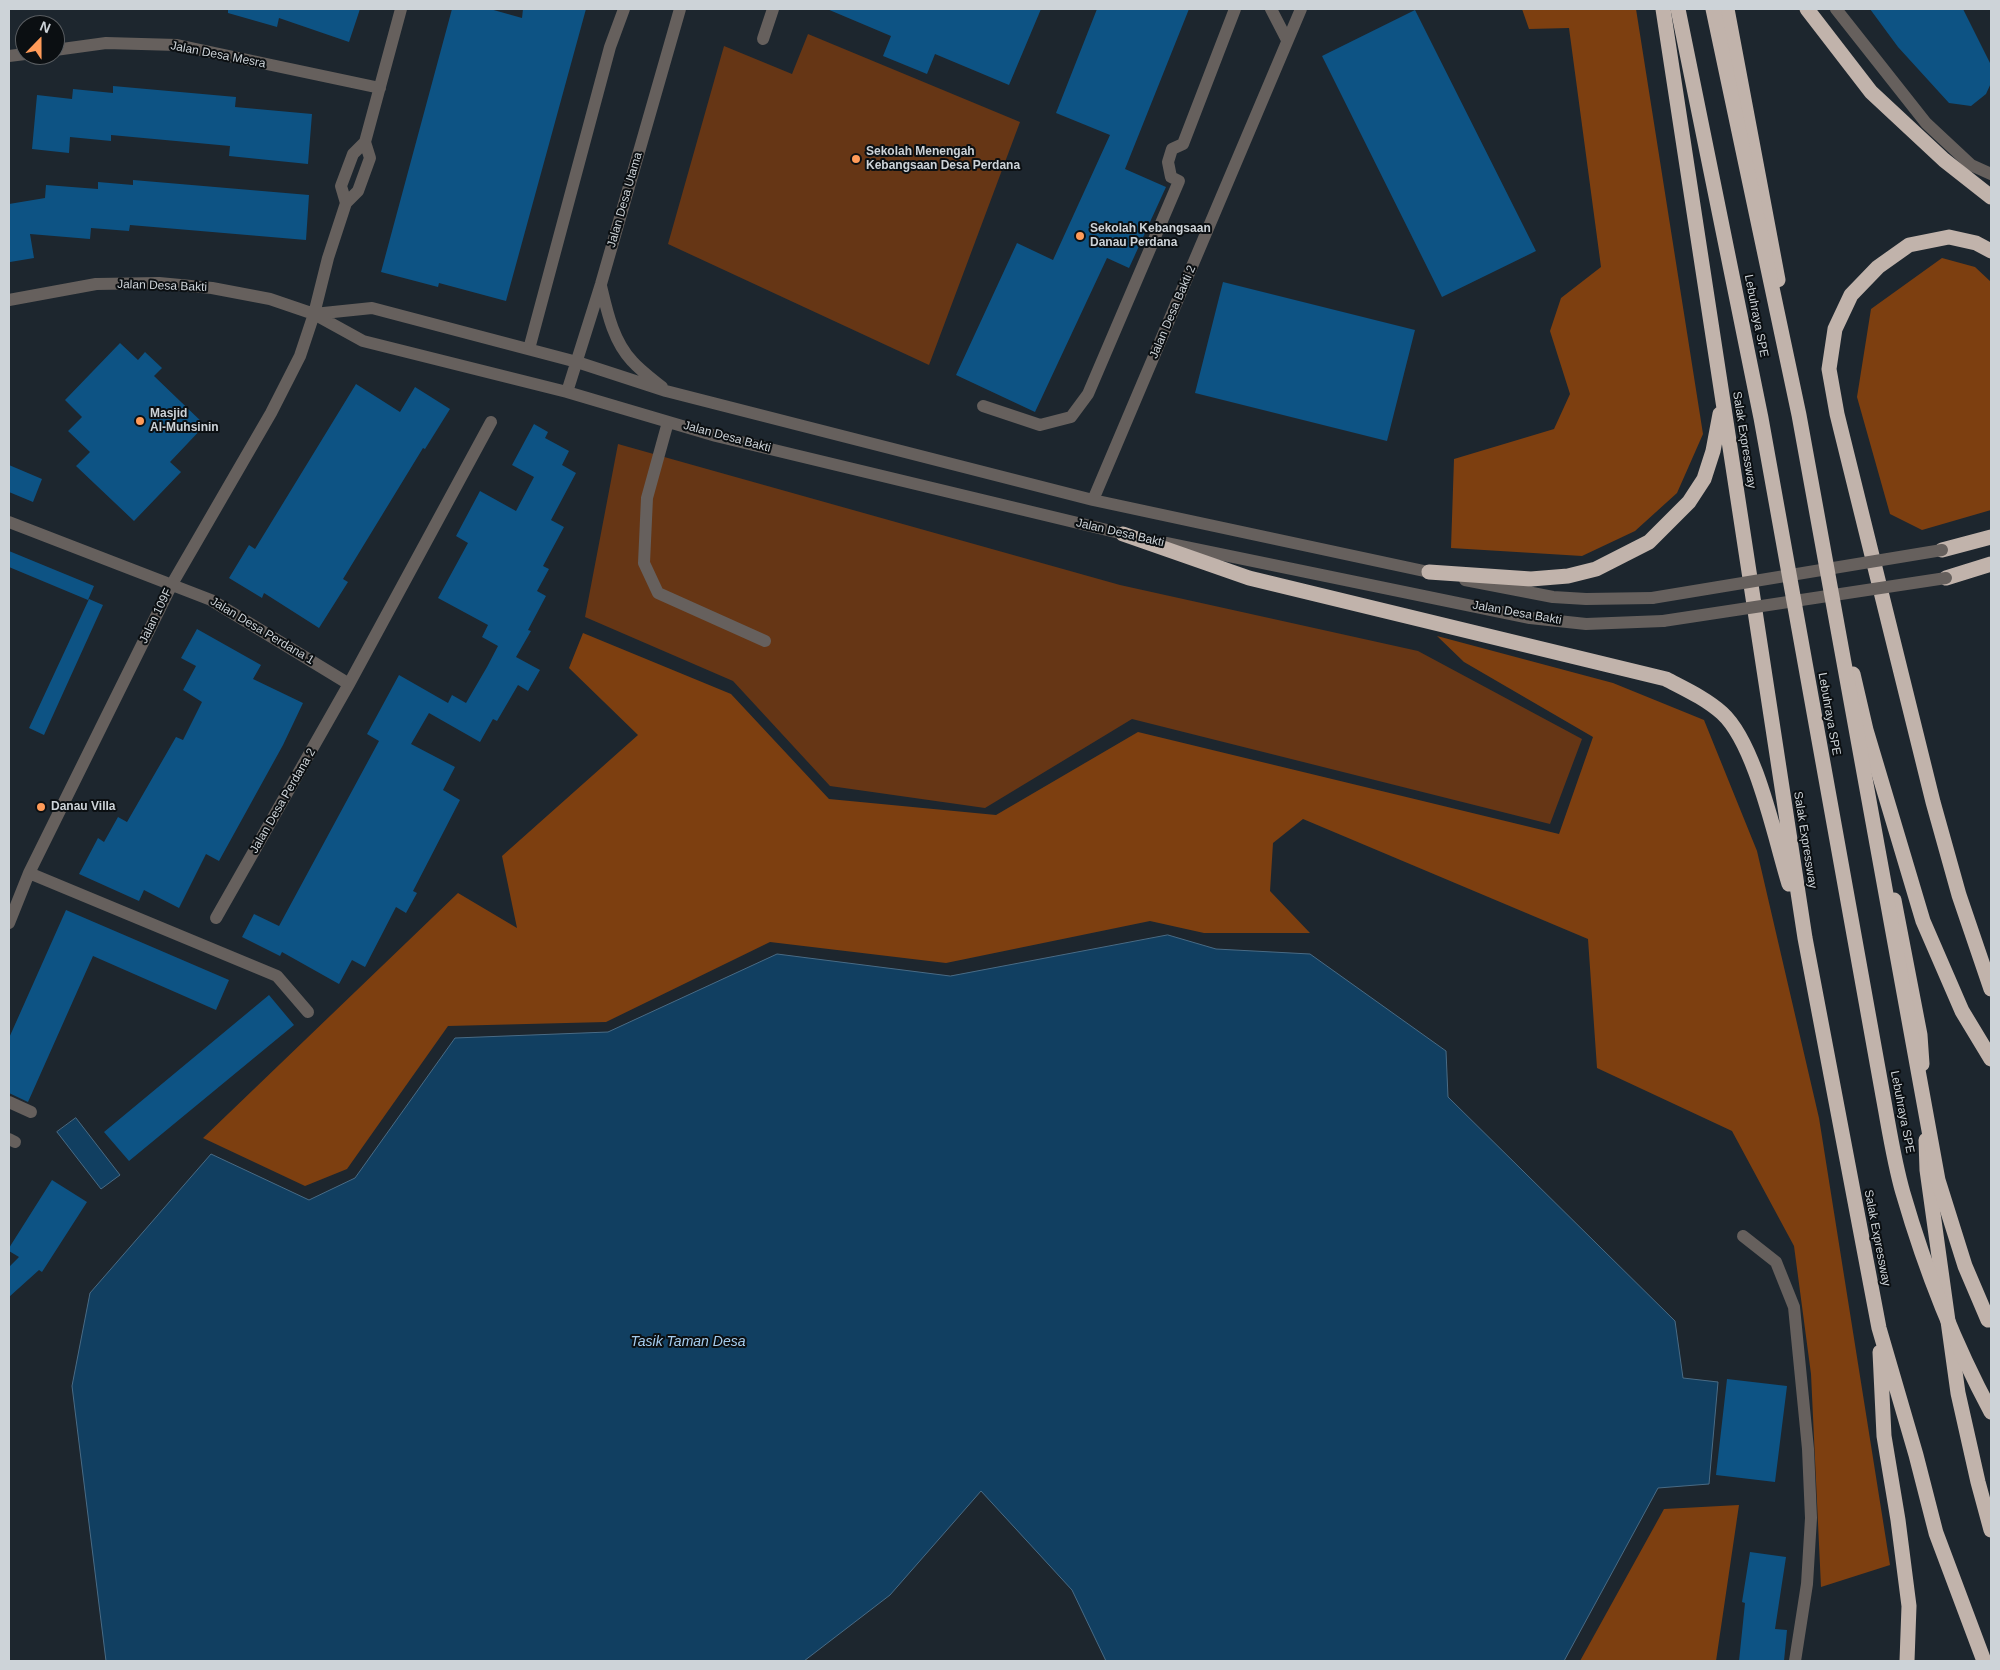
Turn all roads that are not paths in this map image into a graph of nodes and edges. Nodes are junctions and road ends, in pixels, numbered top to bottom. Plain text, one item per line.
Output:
1 (401, 9) edge
2 (624, 9) edge
3 (680, 9) edge
4 (773, 9) edge
5 (1235, 9) edge
6 (1271, 9) edge
7 (1301, 9) edge
8 (1663, 9) edge
9 (1678, 9) edge
10 (1713, 9) edge
11 (1727, 9) edge
12 (1836, 9) edge
13 (1813, 12) edge
14 (763, 39) dead end
15 (1287, 40) junction
16 (65, 49) edge
17 (380, 88) junction
18 (365, 142) junction
19 (1991, 174) edge
20 (1989, 193) edge
21 (346, 203) junction
22 (1991, 252) edge
23 (600, 284) junction
24 (9, 300) edge
25 (314, 314) junction
26 (529, 349) junction
27 (577, 362) junction
28 (666, 391) junction
29 (567, 392) junction
30 (1722, 395) junction
31 (983, 406) dead end
32 (491, 422) dead end
33 (668, 422) junction
34 (1093, 500) junction
35 (9, 522) edge
36 (1123, 534) junction
37 (1991, 537) edge
38 (1942, 550) joint
39 (1991, 564) edge
40 (1429, 572) junction
41 (1946, 578) joint
42 (172, 584) junction
43 (765, 641) dead end
44 (1845, 643) junction
45 (349, 684) junction
46 (29, 874) junction
47 (216, 918) dead end
48 (9, 923) edge
49 (1805, 938) junction
50 (1987, 966) edge
51 (1991, 989) edge
52 (308, 1012) dead end
53 (1991, 1059) edge
54 (9, 1102) edge
55 (31, 1112) dead end
56 (1742, 1236) dead end
57 (1879, 1328) junction
58 (1991, 1329) edge
59 (1991, 1412) edge
60 (1991, 1530) edge
61 (1795, 1661) edge
62 (1907, 1661) edge
63 (1984, 1661) edge

1 - 17 street
2 - 26 street
3 - 23 street, Jalan Desa Utama
4 - 14 street
5 - 31 street
6 - 15 street
7 - 15 street, Jalan Desa Bakti 2
8 - 30 highway, Salak Expressway
9 - 59 highway, Lebuhraya SPE, bridge
10 - 58 highway, Lebuhraya SPE, bridge
11 - 44 highway
12 - 19 street
13 - 20 highway
15 - 34 street, Jalan Desa Bakti 2
16 - 17 street, Jalan Desa Mesra
17 - 18 street
18 - 21 street
18 - 21 street
21 - 25 street
22 - 50 highway
23 - 27 street, Jalan Desa Utama
23 - 28 street
24 - 25 street, Jalan Desa Bakti
25 - 26 street, Jalan Desa Bakti
25 - 29 street, Jalan Desa Bakti
25 - 42 street, Jalan 109F
26 - 27 street, Jalan Desa Bakti
27 - 28 street, Jalan Desa Bakti
27 - 29 street, Jalan Desa Utama
28 - 34 street, Jalan Desa Bakti
29 - 33 street, Jalan Desa Bakti
30 - 40 highway
30 - 49 highway, Salak Expressway
32 - 45 street, Jalan Desa Perdana 2
33 - 36 street, Jalan Desa Bakti
33 - 43 street
34 - 40 street, Jalan Desa Bakti
35 - 42 street, Jalan Desa Perdana 1
36 - 41 street, Jalan Desa Bakti, bridge
36 - 49 highway
37 - 38 highway
38 - 40 street, Jalan Desa Bakti, bridge
39 - 41 highway
42 - 45 street, Jalan Desa Perdana 1
42 - 46 street, Jalan 109F
44 - 53 highway
44 - 60 highway
45 - 47 street, Jalan Desa Perdana 2
46 - 48 street, Jalan 109F
46 - 52 street
49 - 57 highway, Salak Expressway
50 - 51 highway
54 - 55 street
56 - 61 street
57 - 62 highway
57 - 63 highway, Salak Expressway

